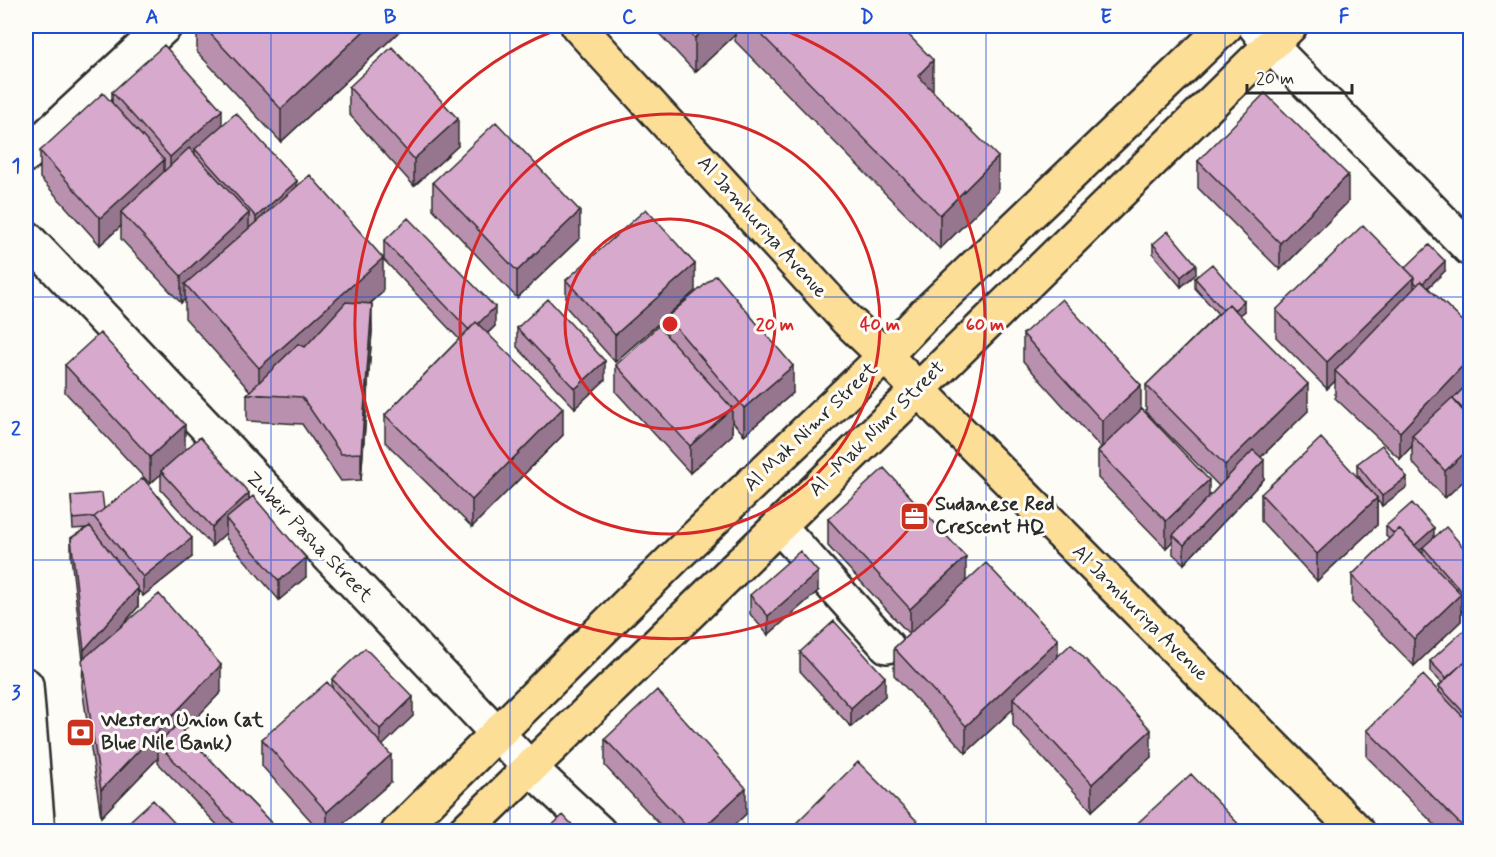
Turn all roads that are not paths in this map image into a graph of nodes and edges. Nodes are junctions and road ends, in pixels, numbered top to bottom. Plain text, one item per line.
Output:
1 (165, 26) edge
2 (578, 26) edge
3 (1226, 26) edge
4 (1272, 32) edge
5 (26, 155) edge
6 (26, 237) edge
7 (1470, 249) edge
8 (885, 356) junction
9 (917, 389) junction
10 (779, 526) junction
11 (886, 646) dead end
12 (26, 686) edge
13 (497, 733) junction
14 (529, 767) junction
15 (38, 831) edge
16 (398, 831) edge
17 (464, 831) edge
18 (599, 831) edge
19 (1358, 831) edge

1 - 5 street
2 - 8 main road, Al Jamhuriya Avenue
3 - 8 main road, Al Mak Nimr Street
4 - 7 street
4 - 9 main road, Al -Mak Nimr Street
6 - 13 street, Zubeir Pasha Street
8 - 9 main road, Al Jamhuriya Avenue
8 - 13 main road, Al Mak Nimr Street
9 - 10 main road, Al -Mak Nimr Street
9 - 19 main road, Al Jamhuriya Avenue
10 - 11 street
10 - 14 main road, Al -Mak Nimr Street
12 - 15 street
13 - 14 street, Zubeir Pasha Street
13 - 16 main road, Al Mak Nimr Street
14 - 17 main road, Al -Mak Nimr Street
14 - 18 street, Zubeir Pasha Street

